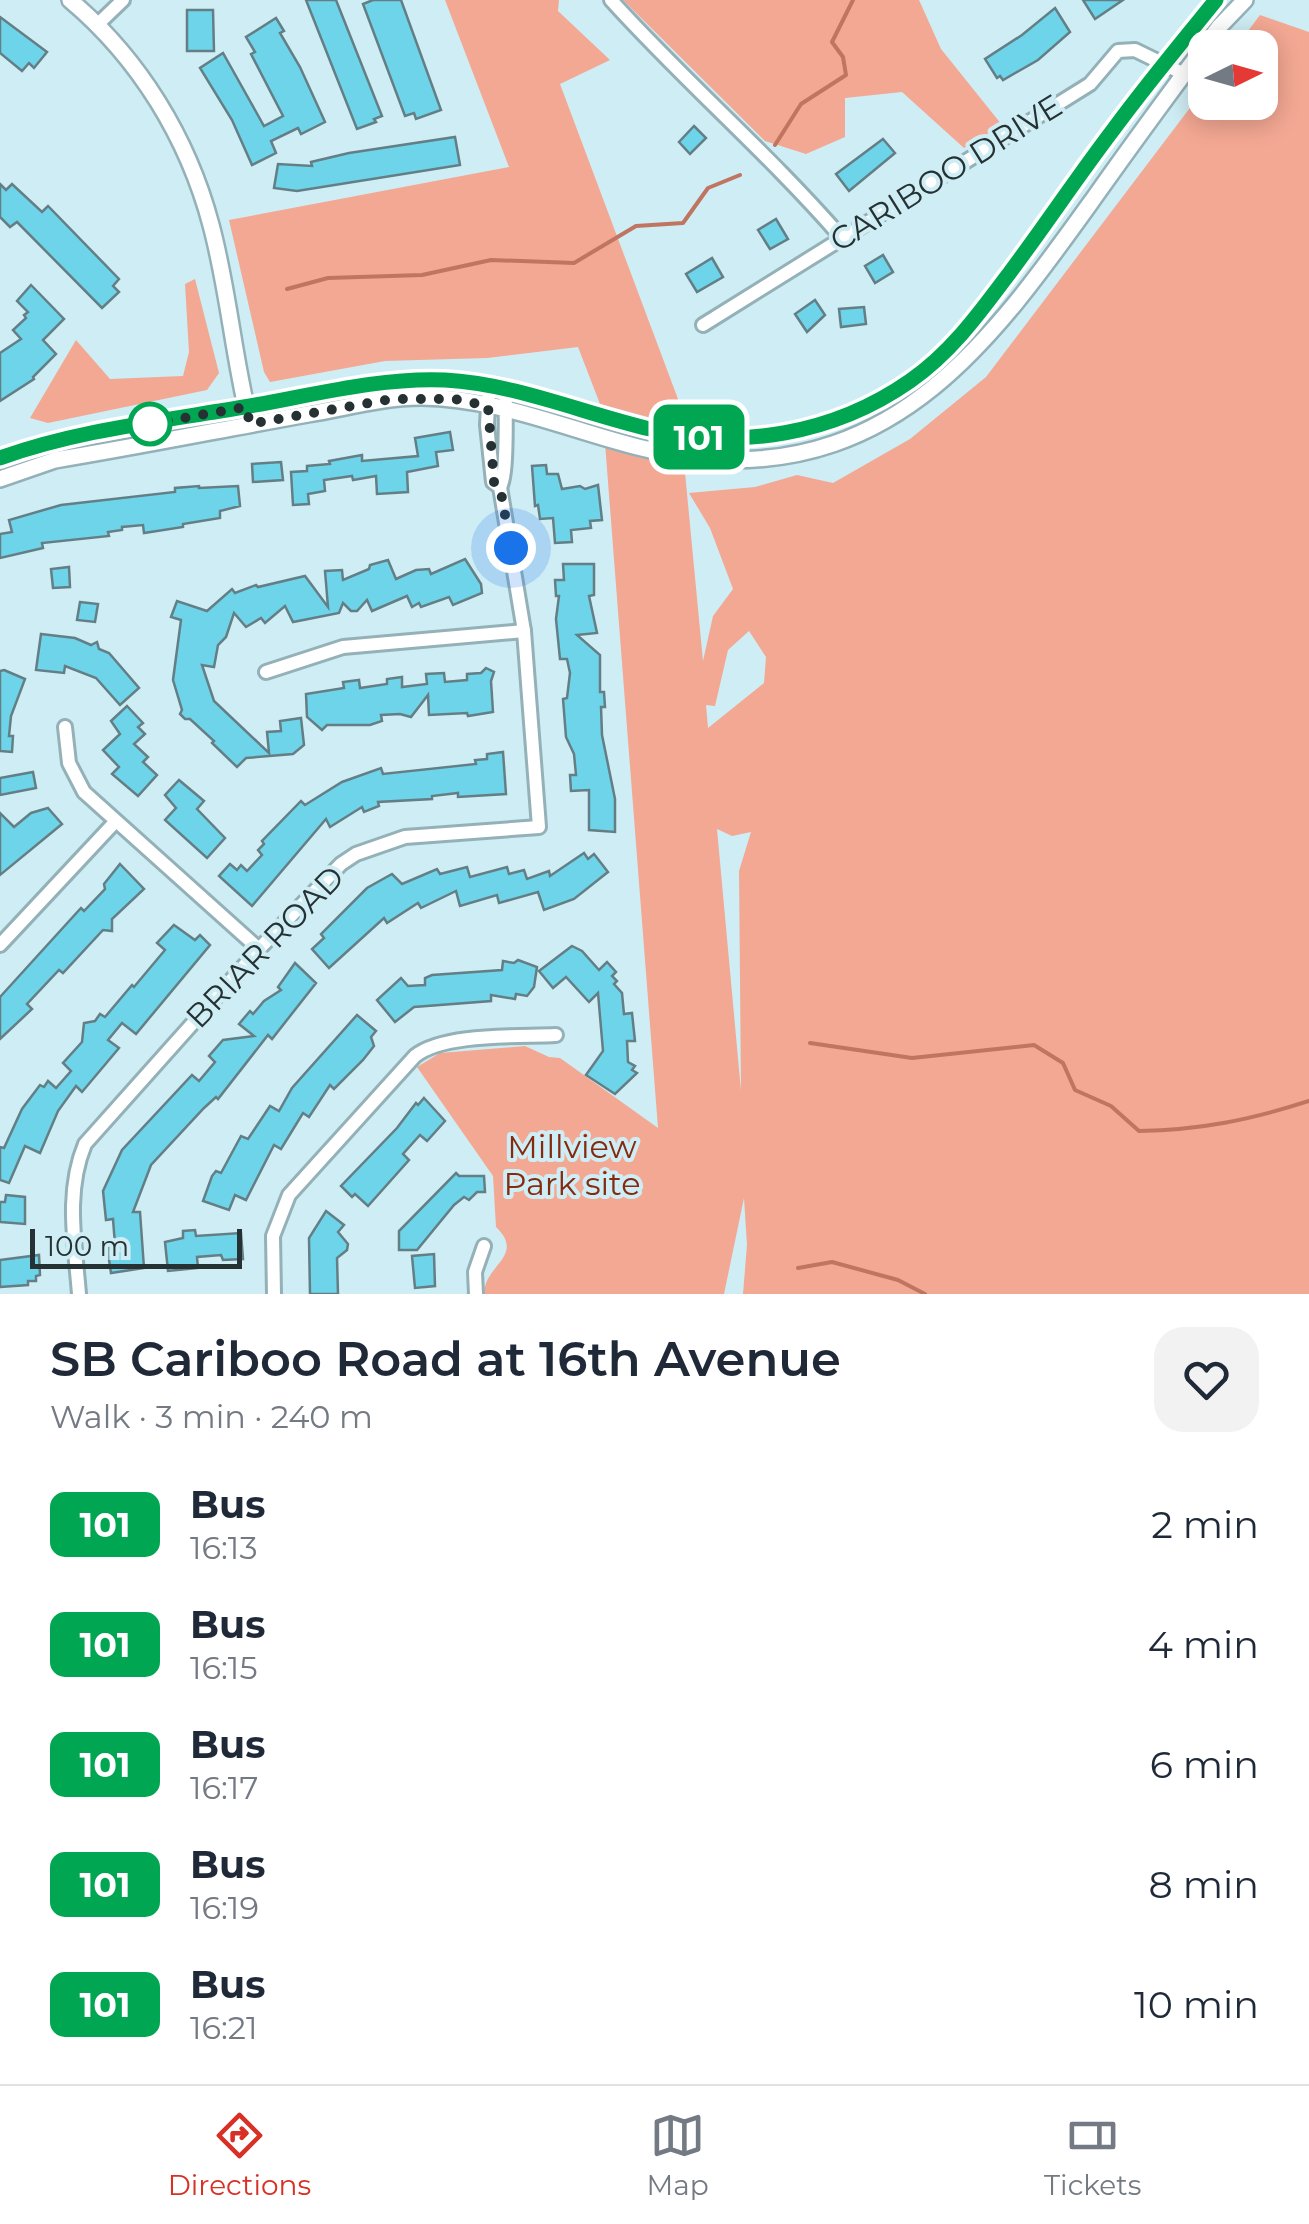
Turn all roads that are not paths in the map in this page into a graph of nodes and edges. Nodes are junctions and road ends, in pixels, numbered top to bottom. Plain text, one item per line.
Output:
1 (70, 0) edge
2 (123, 0) edge
3 (611, 0) edge
4 (1216, 0) edge
5 (1244, 0) edge
6 (98, 24) junction
7 (1164, 64) junction
8 (1184, 74) junction
9 (841, 237) junction
10 (703, 325) dead end
11 (498, 386) junction
12 (496, 406) junction
13 (246, 407) junction
14 (250, 424) junction
15 (0, 458) edge
16 (0, 479) edge
17 (524, 631) junction
18 (266, 672) dead end
19 (64, 728) dead end
20 (115, 822) junction
21 (0, 945) edge
22 (259, 949) junction
23 (556, 1035) dead end
24 (484, 1246) dead end
25 (79, 1294) edge
26 (274, 1294) edge
27 (476, 1294) edge

1 - 6 street
2 - 6 street
3 - 9 street
4 - 7 street
5 - 8 street
6 - 13 street
7 - 8 street, CARIBOO DRIVE
7 - 9 street, CARIBOO DRIVE
7 - 11 street
8 - 12 street
9 - 10 street, CARIBOO DRIVE
11 - 12 street, BRIAR ROAD
11 - 13 street
12 - 14 street
12 - 17 street, BRIAR ROAD
13 - 14 street
13 - 15 street
14 - 16 street
17 - 18 street
17 - 22 street, BRIAR ROAD
19 - 20 street
20 - 21 street
20 - 22 street
22 - 25 street, BRIAR ROAD
23 - 26 street
24 - 27 street

